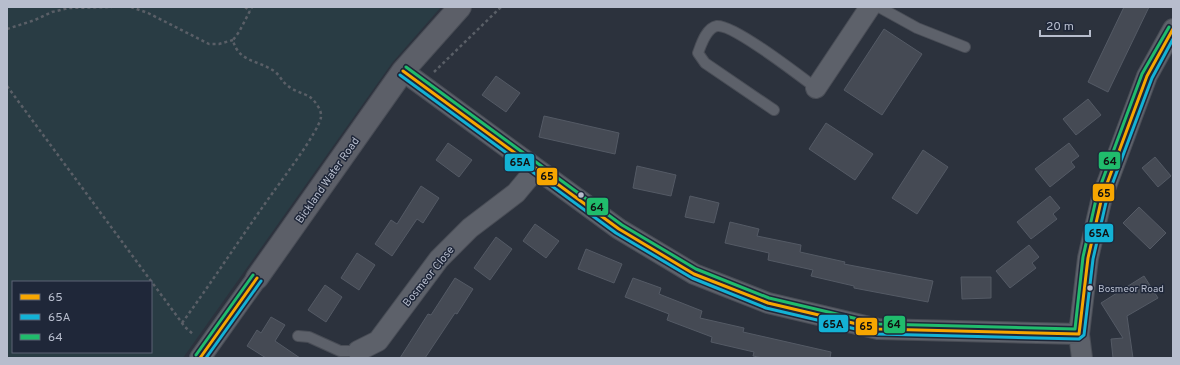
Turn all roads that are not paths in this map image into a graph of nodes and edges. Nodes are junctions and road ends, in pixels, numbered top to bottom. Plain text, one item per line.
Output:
1 (460, 7) edge
2 (870, 7) edge
3 (879, 7) edge
4 (1173, 29) edge
5 (965, 47) dead end
6 (403, 72) junction
7 (816, 88) joint
8 (774, 110) dead end
9 (536, 169) junction
10 (257, 278) joint
11 (1079, 334) junction
12 (298, 336) dead end
13 (358, 351) joint
14 (204, 352) edge
15 (1082, 358) edge

1 - 6 street, Bickland Water Road
2 - 7 street
3 - 5 lane
4 - 11 street
6 - 9 street
6 - 10 street, Bickland Water Road
7 - 8 lane
9 - 11 street
9 - 13 street, Bosmeor Close
10 - 14 street, Bickland Water Road
11 - 15 street
12 - 13 lane

